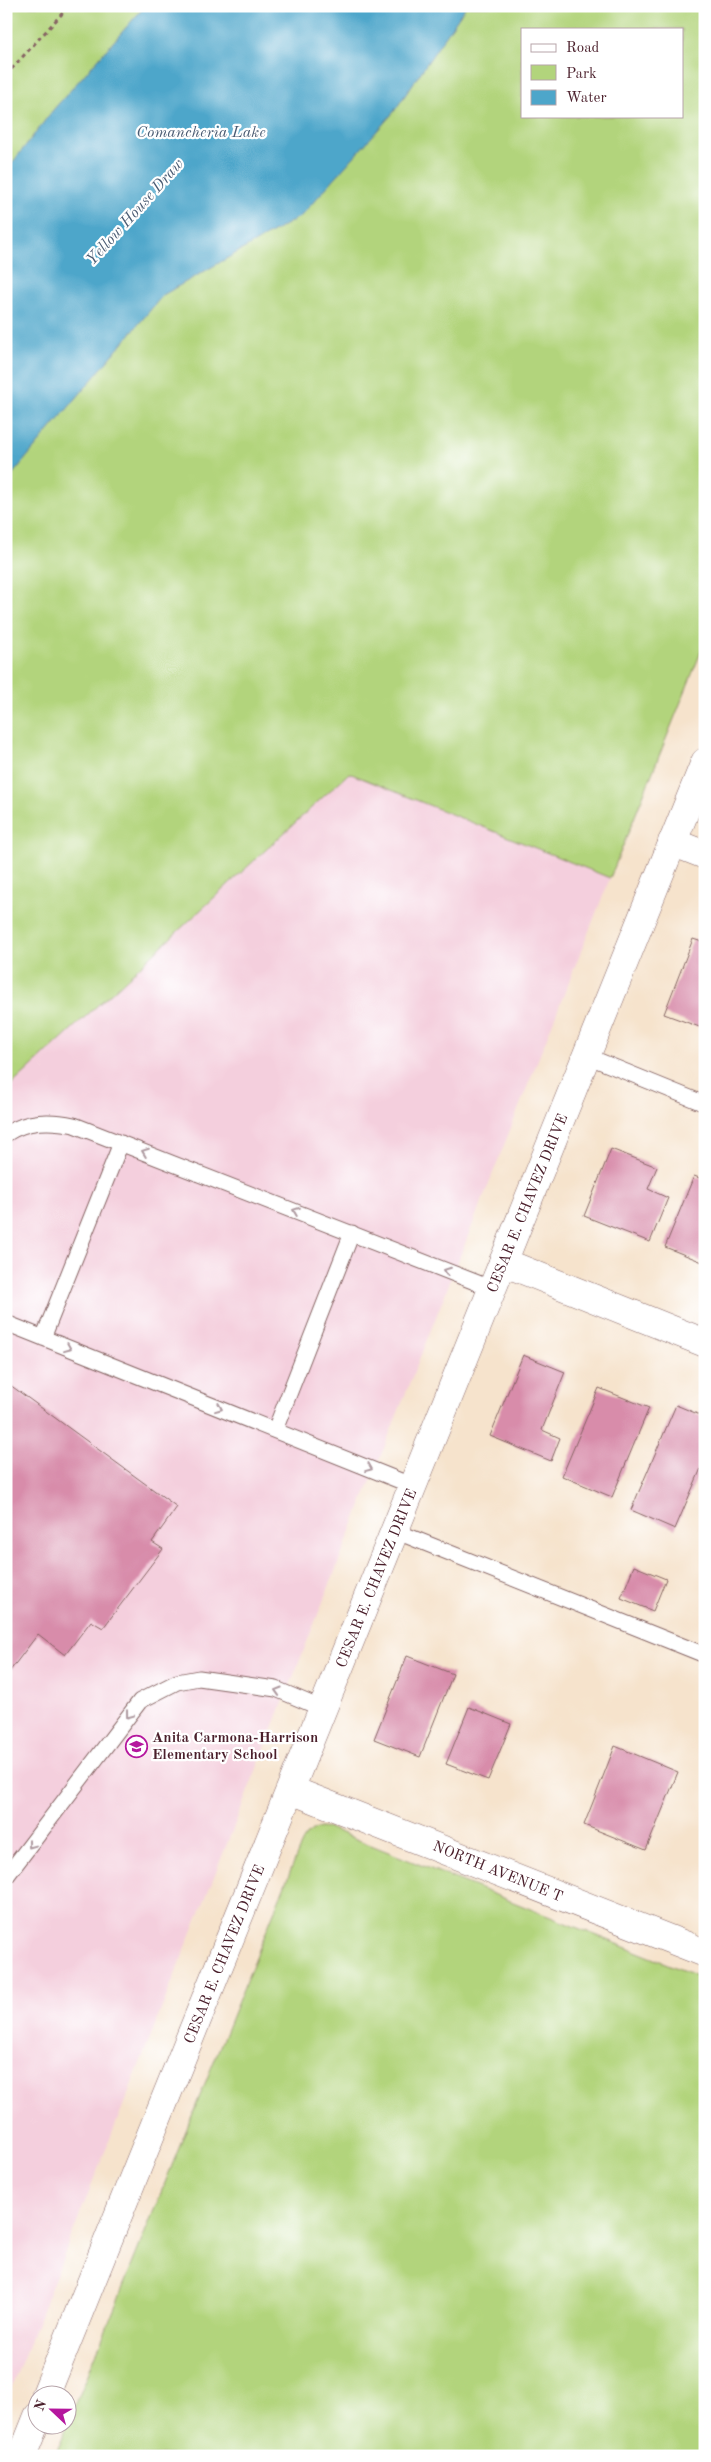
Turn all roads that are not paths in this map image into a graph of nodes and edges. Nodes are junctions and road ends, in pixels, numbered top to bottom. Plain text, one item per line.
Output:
1 (705, 762) edge
2 (672, 842) junction
3 (705, 855) edge
4 (587, 1056) junction
5 (705, 1104) edge
6 (6, 1134) edge
7 (122, 1143) junction
8 (352, 1233) junction
9 (503, 1262) junction
10 (493, 1288) junction
11 (6, 1323) edge
12 (44, 1338) junction
13 (705, 1343) edge
14 (275, 1430) junction
15 (413, 1486) junction
16 (395, 1531) junction
17 (705, 1655) edge
18 (324, 1709) junction
19 (291, 1790) junction
20 (6, 1877) edge
21 (705, 1953) edge
22 (50, 2384) edge
23 (31, 2434) edge
24 (6, 2444) edge
25 (22, 2456) edge

1 - 2 street, CESAR E. CHAVEZ DRIVE
2 - 3 street
2 - 4 street, CESAR E. CHAVEZ DRIVE
4 - 5 lane
4 - 9 street, CESAR E. CHAVEZ DRIVE
6 - 7 lane
8 -> 7 lane
7 - 12 lane
10 -> 8 lane
8 - 14 lane
9 - 10 street, CESAR E. CHAVEZ DRIVE
9 - 13 street
10 - 15 street, CESAR E. CHAVEZ DRIVE
11 - 12 lane
12 -> 14 lane
14 -> 15 lane
15 - 16 street, CESAR E. CHAVEZ DRIVE
16 - 17 lane
16 - 18 street, CESAR E. CHAVEZ DRIVE
18 - 19 street, CESAR E. CHAVEZ DRIVE
18 -> 20 lane
19 - 21 street, NORTH AVENUE T
19 - 22 street, CESAR E. CHAVEZ DRIVE
23 - 25 street
24 - 25 lane

